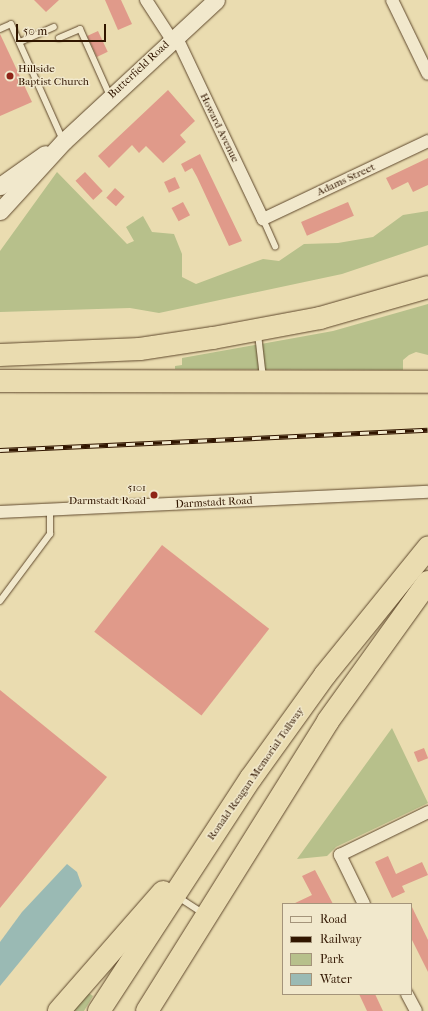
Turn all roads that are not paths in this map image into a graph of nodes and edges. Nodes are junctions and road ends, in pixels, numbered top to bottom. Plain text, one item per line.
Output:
1 (146, 0) edge
2 (216, 0) edge
3 (392, 0) edge
4 (54, 27) dead end
5 (0, 29) edge
6 (59, 38) dead end
7 (174, 38) junction
8 (20, 42) junction
9 (428, 74) edge
10 (110, 97) junction
11 (64, 141) junction
12 (428, 141) edge
13 (0, 186) edge
14 (0, 211) edge
15 (263, 219) junction
16 (275, 246) dead end
17 (428, 287) edge
18 (258, 330) junction
19 (0, 355) edge
20 (421, 380) edge
21 (0, 381) edge
22 (263, 381) junction
23 (428, 492) edge
24 (50, 509) junction
25 (0, 512) edge
26 (428, 548) edge
27 (428, 582) edge
28 (0, 601) edge
29 (428, 607) edge
30 (328, 720) junction
31 (428, 812) edge
32 (169, 892) junction
33 (364, 903) edge
34 (207, 916) junction
35 (408, 995) edge
36 (59, 1011) edge
37 (99, 1011) edge
38 (147, 1011) edge
39 (416, 1011) edge

1 - 7 street, Howard Avenue
2 - 7 main road, Butterfield Road
3 - 9 street
4 - 8 lane
5 - 8 lane
6 - 10 lane
7 - 10 main road, Butterfield Road
7 - 15 street, Howard Avenue
8 - 11 lane
10 - 11 main road, Butterfield Road
11 - 13 main road, Butterfield Road
11 - 14 main road, Butterfield Road
12 - 15 street, Adams Street
15 - 16 lane
17 - 18 highway
18 - 19 highway
18 - 22 lane
20 - 22 highway
21 - 22 highway
23 - 24 street, Darmstadt Road
24 - 25 street, Darmstadt Road
24 - 28 lane
26 - 32 highway, Ronald Reagan Memorial Tollway
27 - 30 highway
29 - 30 highway
30 - 34 highway
31 - 33 street
32 - 34 lane
32 - 36 highway
32 - 37 highway, Ronald Reagan Memorial Tollway
34 - 38 highway
35 - 39 street

